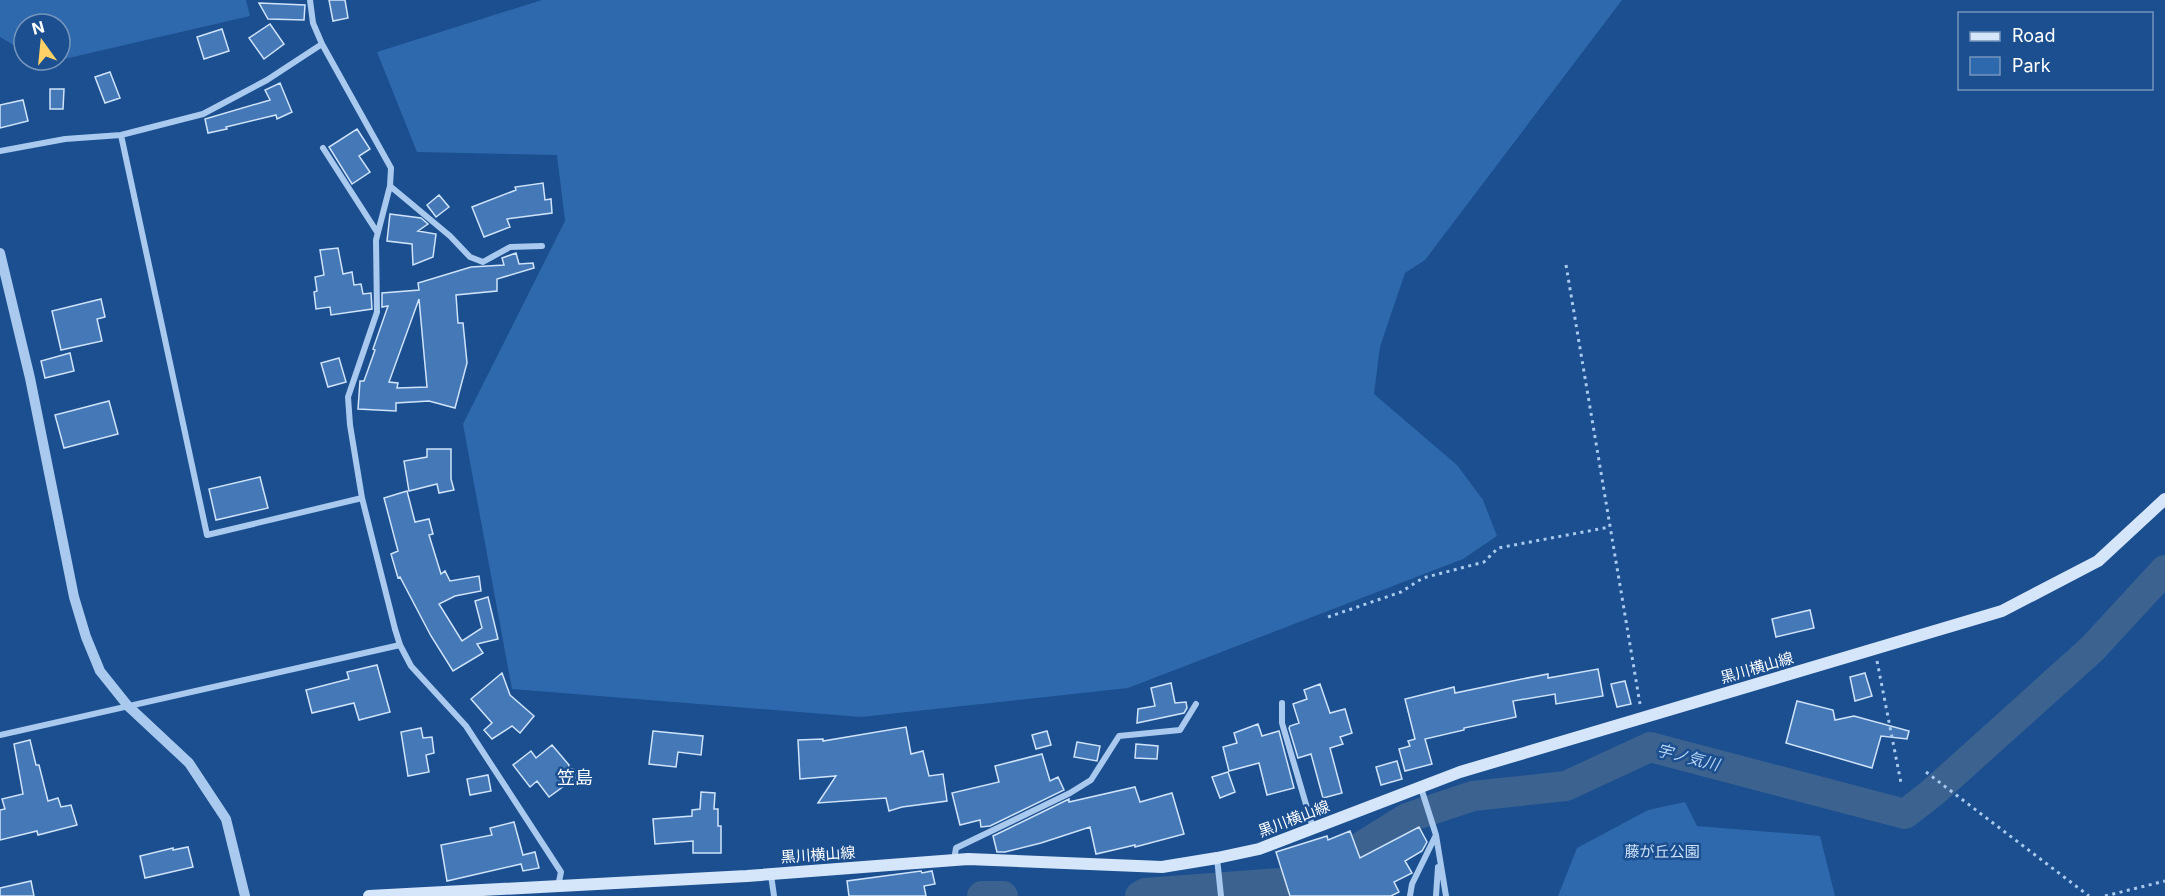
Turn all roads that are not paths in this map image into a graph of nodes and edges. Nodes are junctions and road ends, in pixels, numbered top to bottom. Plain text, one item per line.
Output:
1 (310, 0) edge
2 (322, 44) junction
3 (121, 135) junction
4 (323, 148) dead end
5 (0, 150) edge
6 (390, 186) junction
7 (377, 232) junction
8 (542, 246) dead end
9 (0, 253) edge
10 (362, 498) junction
11 (2165, 499) edge
12 (400, 645) junction
13 (1281, 703) dead end
14 (1196, 704) dead end
15 (128, 706) junction
16 (0, 735) edge
17 (1422, 793) junction
18 (1313, 828) junction
19 (1436, 835) junction
20 (1439, 856) junction
21 (1218, 858) junction
22 (954, 860) junction
23 (770, 874) junction
24 (556, 891) edge
25 (1221, 895) edge
26 (245, 896) edge
27 (369, 896) edge
28 (774, 896) edge
29 (1410, 896) edge
30 (1436, 896) edge
31 (1446, 896) edge

1 - 2 street
2 - 3 street
2 - 6 street
3 - 5 street
3 - 10 street
4 - 7 street
6 - 7 street
6 - 8 street
7 - 10 street
9 - 15 street
10 - 12 street
11 - 17 main road, 黒川横山線
12 - 15 street
12 - 24 street
13 - 18 street
14 - 22 street
15 - 16 street
15 - 26 street
17 - 18 main road, 黒川横山線
17 - 19 street
18 - 21 main road, 黒川横山線
19 - 20 street
19 - 29 street
20 - 30 street
20 - 31 street
21 - 22 main road, 黒川横山線
21 - 25 street
22 - 23 main road, 黒川横山線
23 - 24 main road, 黒川横山線
23 - 28 street
24 - 27 main road, 黒川横山線

